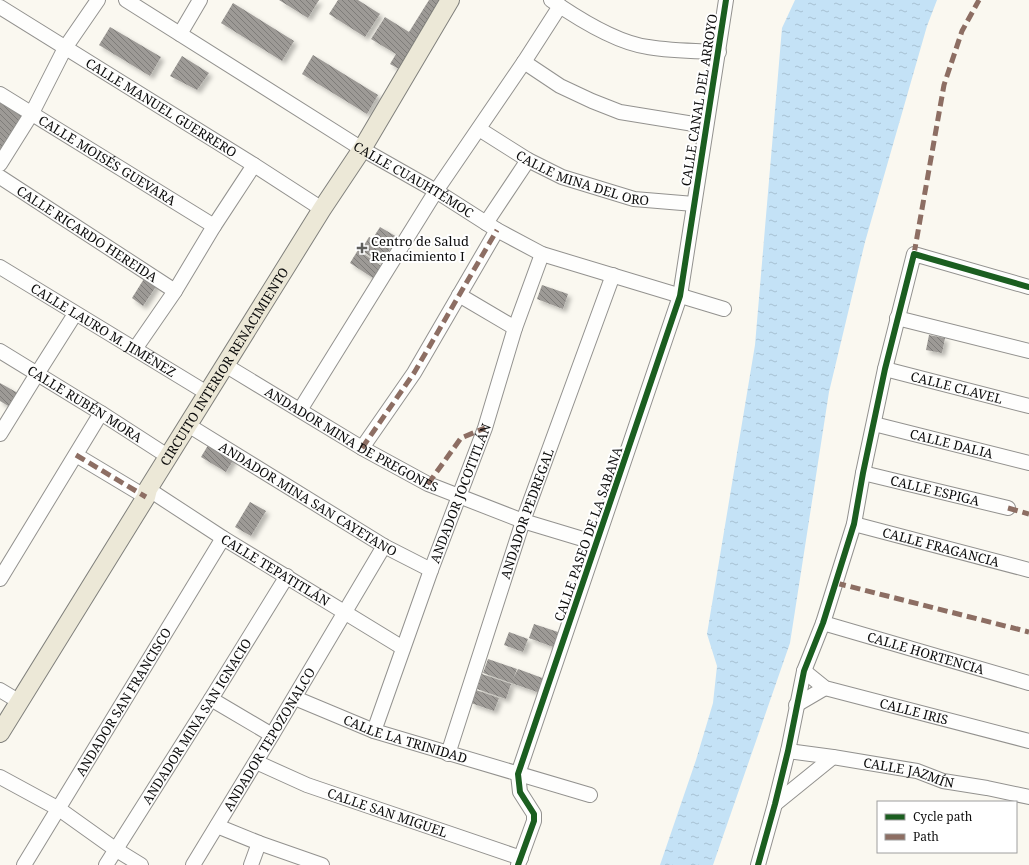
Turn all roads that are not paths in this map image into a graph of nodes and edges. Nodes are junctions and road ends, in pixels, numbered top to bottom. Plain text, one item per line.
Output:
1 (98, 0) edge
2 (126, 0) edge
3 (200, 0) edge
4 (450, 0) edge
5 (726, 0) edge
6 (556, 3) edge
7 (0, 7) edge
8 (180, 34) junction
9 (65, 48) junction
10 (719, 52) junction
11 (524, 62) junction
12 (0, 94) edge
13 (32, 113) junction
14 (706, 126) junction
15 (479, 129) junction
16 (362, 149) junction
17 (528, 160) junction
18 (0, 164) edge
19 (254, 165) junction
20 (0, 177) edge
21 (436, 191) junction
22 (694, 204) junction
23 (322, 209) junction
24 (214, 226) junction
25 (492, 227) junction
26 (542, 254) junction
27 (0, 266) edge
28 (613, 275) junction
29 (1029, 287) edge
30 (175, 291) junction
31 (459, 295) junction
32 (680, 296) junction
33 (724, 309) dead end
34 (76, 314) junction
35 (897, 318) junction
36 (515, 328) junction
37 (135, 349) junction
38 (0, 351) edge
39 (1029, 352) edge
40 (225, 365) junction
41 (884, 369) junction
42 (36, 374) junction
43 (207, 393) junction
44 (1029, 406) edge
45 (300, 410) junction
46 (101, 413) junction
47 (874, 424) junction
48 (188, 425) junction
49 (0, 434) edge
50 (362, 448) junction
51 (76, 455) junction
52 (169, 456) junction
53 (1029, 463) edge
54 (863, 473) junction
55 (147, 493) junction
56 (458, 496) junction
57 (1008, 508) dead end
58 (523, 521) junction
59 (854, 524) junction
60 (223, 538) junction
61 (596, 543) junction
62 (384, 546) junction
63 (431, 570) junction
64 (1029, 570) edge
65 (287, 576) junction
66 (0, 579) edge
67 (345, 613) junction
68 (823, 623) junction
69 (403, 648) junction
70 (804, 671) junction
71 (1029, 683) edge
72 (826, 688) junction
73 (0, 690) edge
74 (295, 698) junction
75 (212, 699) junction
76 (20, 702) junction
77 (796, 705) junction
78 (374, 731) junction
79 (0, 734) edge
80 (272, 735) junction
81 (1029, 741) edge
82 (788, 751) junction
83 (448, 754) junction
84 (834, 757) junction
85 (256, 762) junction
86 (518, 774) junction
87 (0, 777) edge
88 (590, 795) dead end
89 (1029, 797) edge
90 (775, 804) junction
91 (59, 809) junction
92 (217, 826) junction
93 (259, 843) junction
94 (115, 850) junction
95 (519, 862) edge
96 (24, 865) edge
97 (106, 865) edge
98 (141, 865) edge
99 (193, 865) edge
100 (251, 865) edge
101 (322, 865) edge
102 (758, 865) edge

1 - 9 street
2 - 8 street, CALLE CUAUHTÉMOC
3 - 8 street
4 - 16 main road, CIRCUITO INTERIOR RENACIMIENTO
5 - 10 street, CALLE CANAL DEL ARROYO
6 - 10 street
6 - 11 street
7 - 9 street, CALLE MANUEL GUERRERO
8 - 16 street, CALLE CUAUHTÉMOC
9 - 13 street
9 - 19 street, CALLE MANUEL GUERRERO
10 - 14 street, CALLE CANAL DEL ARROYO
11 - 14 street
11 - 15 street
12 - 13 street, CALLE MOISÉS GUEVARA
13 - 18 street
13 - 24 street, CALLE MOISÉS GUEVARA
14 - 22 street, CALLE CANAL DEL ARROYO
15 - 17 street, CALLE MINA DEL ORO
15 - 21 street
16 - 21 street, CALLE CUAUHTÉMOC
16 - 23 main road, CIRCUITO INTERIOR RENACIMIENTO
17 - 22 street, CALLE MINA DEL ORO
17 - 25 street
19 - 23 street, CALLE MANUEL GUERRERO
19 - 24 street
20 - 30 street, CALLE RICARDO HEREIDA
21 - 25 street, CALLE CUAUHTÉMOC
21 - 45 street
22 - 32 street, CALLE PASEO DE LA SABANA
23 - 40 main road, CIRCUITO INTERIOR RENACIMIENTO
24 - 30 street
25 - 26 street, CALLE CUAUHTÉMOC
25 - 31 street
26 - 28 street, CALLE CUAUHTÉMOC
26 - 36 street, ANDADOR JOCOTITLÁN
27 - 34 street, CALLE LAURO M. JIMÉNEZ
28 - 32 street, CALLE CUAUHTÉMOC
28 - 58 street, ANDADOR PEDREGAL
29 - 35 street
30 - 37 street
31 - 36 street
31 - 50 street
32 - 33 street, CALLE CUAUHTÉMOC
32 - 61 street, CALLE PASEO DE LA SABANA
34 - 37 street, CALLE LAURO M. JIMÉNEZ
34 - 42 street
35 - 39 street
35 - 41 street
36 - 56 street, ANDADOR JOCOTITLÁN
37 - 43 street, CALLE LAURO M. JIMÉNEZ
38 - 42 street, CALLE RUBÉN MORA
40 - 43 main road, CIRCUITO INTERIOR RENACIMIENTO
40 - 45 street, ANDADOR MINA DE PREGONES
41 - 44 street, CALLE CLAVEL
41 - 47 street
42 - 46 street, CALLE RUBÉN MORA
42 - 49 street
43 - 48 main road, CIRCUITO INTERIOR RENACIMIENTO
45 - 50 street, ANDADOR MINA DE PREGONES
46 - 51 street
46 - 52 street, CALLE RUBÉN MORA
47 - 53 street, CALLE DALIA
47 - 54 street
48 - 52 main road, CIRCUITO INTERIOR RENACIMIENTO
48 - 62 street, ANDADOR MINA SAN CAYETANO
50 - 56 street, ANDADOR MINA DE PREGONES
51 - 55 street, CALLE TEPATITLÁN
51 - 66 street
52 - 55 main road, CIRCUITO INTERIOR RENACIMIENTO
54 - 57 street, CALLE ESPIGA
54 - 59 street
55 - 60 street, CALLE TEPATITLÁN
55 - 76 main road, CIRCUITO INTERIOR RENACIMIENTO
56 - 58 street, ANDADOR MINA DE PREGONES
56 - 63 street, ANDADOR JOCOTITLÁN
58 - 61 street, ANDADOR MINA DE PREGONES
58 - 83 street, ANDADOR PEDREGAL
59 - 64 street, CALLE FRAGANCIA
59 - 68 street
60 - 65 street, CALLE TEPATITLÁN
60 - 91 street, ANDADOR SAN FRANCISCO
61 - 86 street, CALLE PASEO DE LA SABANA
62 - 63 street, ANDADOR MINA SAN CAYETANO
62 - 67 street, ANDADOR TEPOZONALCO
63 - 69 street, ANDADOR JOCOTITLÁN
65 - 67 street, CALLE TEPATITLÁN
65 - 75 street, ANDADOR MINA SAN IGNACIO
67 - 69 street, CALLE TEPATITLÁN
67 - 74 street, ANDADOR TEPOZONALCO
68 - 70 street
68 - 71 street, CALLE HORTENCIA
69 - 78 street, ANDADOR JOCOTITLÁN
70 - 72 street, CALLE IRIS
70 - 77 street
72 - 77 street
72 - 81 street, CALLE IRIS
73 - 76 street
74 - 78 street, CALLE LA TRINIDAD
74 - 80 street, ANDADOR TEPOZONALCO
75 - 80 street
75 - 94 street, ANDADOR MINA SAN IGNACIO
76 - 79 main road, CIRCUITO INTERIOR RENACIMIENTO
77 - 82 street
78 - 83 street, CALLE LA TRINIDAD
80 - 85 street, ANDADOR TEPOZONALCO
82 - 84 street, CALLE JAZMÍN
82 - 90 street
83 - 86 street, CALLE LA TRINIDAD
84 - 89 street, CALLE JAZMÍN
84 - 90 street
85 - 92 street, ANDADOR TEPOZONALCO
85 - 95 street, CALLE SAN MIGUEL
86 - 88 street, CALLE LA TRINIDAD
86 - 95 street, CALLE PASEO DE LA SABANA
87 - 91 street
90 - 102 street
91 - 94 street
91 - 96 street, ANDADOR SAN FRANCISCO
92 - 93 street
92 - 99 street, ANDADOR TEPOZONALCO
93 - 100 street
93 - 101 street
94 - 97 street, ANDADOR MINA SAN IGNACIO
94 - 98 street

